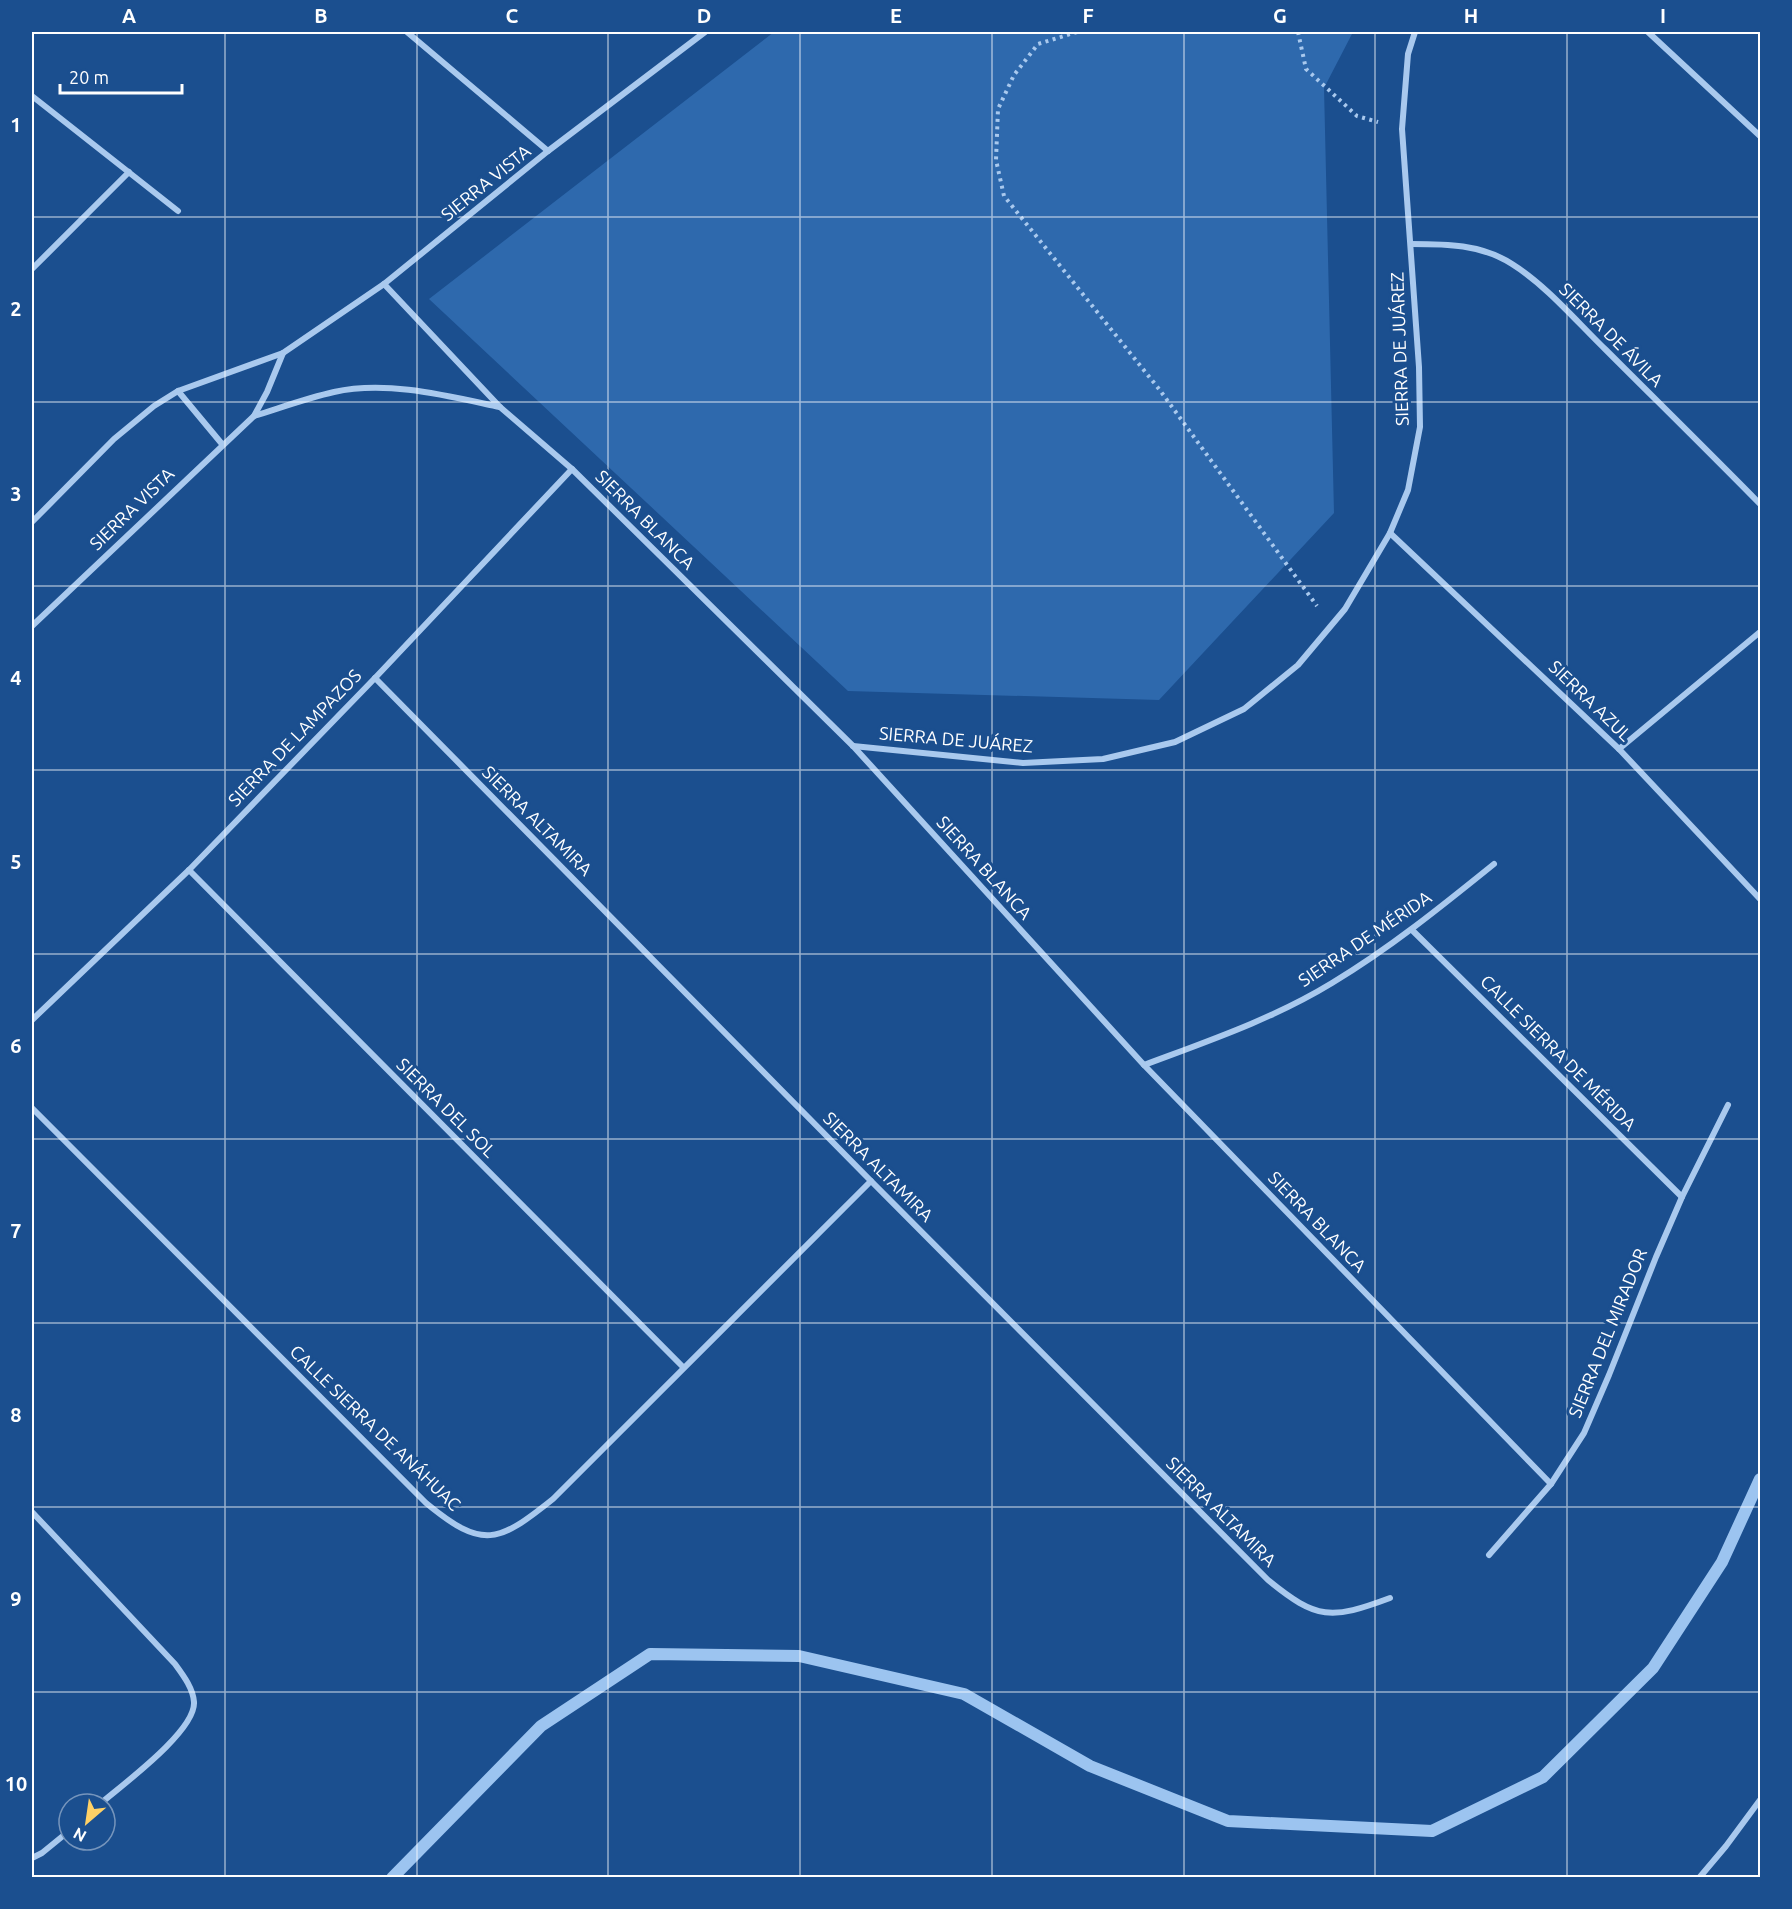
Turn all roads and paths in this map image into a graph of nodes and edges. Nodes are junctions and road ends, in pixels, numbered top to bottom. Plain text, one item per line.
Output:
1 (407, 32) edge
2 (705, 32) edge
3 (1077, 32) edge
4 (1298, 32) edge
5 (1414, 32) edge
6 (1648, 32) edge
7 (32, 96) edge
8 (1402, 129) junction
9 (1761, 136) edge
10 (548, 151) junction
11 (129, 172) junction
12 (178, 211) dead end
13 (1411, 244) junction
14 (32, 269) edge
15 (384, 284) junction
16 (283, 353) junction
17 (177, 391) junction
18 (500, 407) junction
19 (254, 416) junction
20 (222, 444) junction
21 (572, 469) junction
22 (1761, 504) edge
23 (32, 522) edge
24 (1390, 533) junction
25 (1331, 625) junction
26 (32, 626) edge
27 (1761, 632) edge
28 (375, 678) junction
29 (853, 746) junction
30 (1619, 749) junction
31 (1494, 864) dead end
32 (189, 870) junction
33 (1761, 899) edge
34 (1413, 930) junction
35 (32, 1020) edge
36 (1144, 1065) junction
37 (1728, 1105) dead end
38 (32, 1108) edge
39 (871, 1181) junction
40 (1682, 1197) junction
41 (683, 1367) junction
42 (1551, 1484) junction
43 (32, 1512) edge
44 (1489, 1555) dead end
45 (1390, 1598) dead end
46 (114, 1792) edge
47 (1761, 1800) edge
48 (57, 1841) edge
49 (32, 1858) edge
50 (1699, 1878) edge

1 - 10 street
2 - 10 street, SIERRA VISTA
3 - 25 path
4 - 8 path
5 - 8 street, SIERRA DE JUÁREZ
6 - 9 street
7 - 11 street
8 - 13 street, SIERRA DE JUÁREZ
10 - 15 street, SIERRA VISTA
11 - 12 street
11 - 14 street
13 - 22 street, SIERRA DE ÁVILA
13 - 24 street, SIERRA DE JUÁREZ
15 - 16 street, SIERRA VISTA
15 - 18 street, SIERRA BLANCA
16 - 17 street, SIERRA VISTA
16 - 19 street, SIERRA VISTA
17 - 20 street
17 - 23 street, SIERRA VISTA
18 - 19 street, SIERRA VISTA
18 - 21 street, SIERRA BLANCA
19 - 20 street, SIERRA VISTA
20 - 26 street, SIERRA VISTA
21 - 28 street, SIERRA DE LAMPAZOS
21 - 29 street, SIERRA BLANCA
24 - 25 street, SIERRA DE JUÁREZ
24 - 30 street, SIERRA AZUL
25 - 29 street, SIERRA DE JUÁREZ
27 - 30 street
28 - 32 street, SIERRA DE LAMPAZOS
28 - 39 street, SIERRA ALTAMIRA
29 - 36 street, SIERRA BLANCA
30 - 33 street, SIERRA AZUL
31 - 34 street, SIERRA DE MÉRIDA
32 - 35 street, SIERRA DE LAMPAZOS
32 - 41 street, SIERRA DEL SOL
34 - 36 street, SIERRA DE MÉRIDA
34 - 40 street, CALLE SIERRA DE MÉRIDA
36 - 42 street, SIERRA BLANCA
37 - 40 street, SIERRA DEL MIRADOR
38 - 41 street, CALLE SIERRA DE ANÁHUAC
39 - 41 street, CALLE SIERRA DE ANÁHUAC
39 - 45 street, SIERRA ALTAMIRA
40 - 42 street, SIERRA DEL MIRADOR
42 - 44 street, SIERRA DEL MIRADOR
43 - 46 street
47 - 50 street
48 - 49 street

